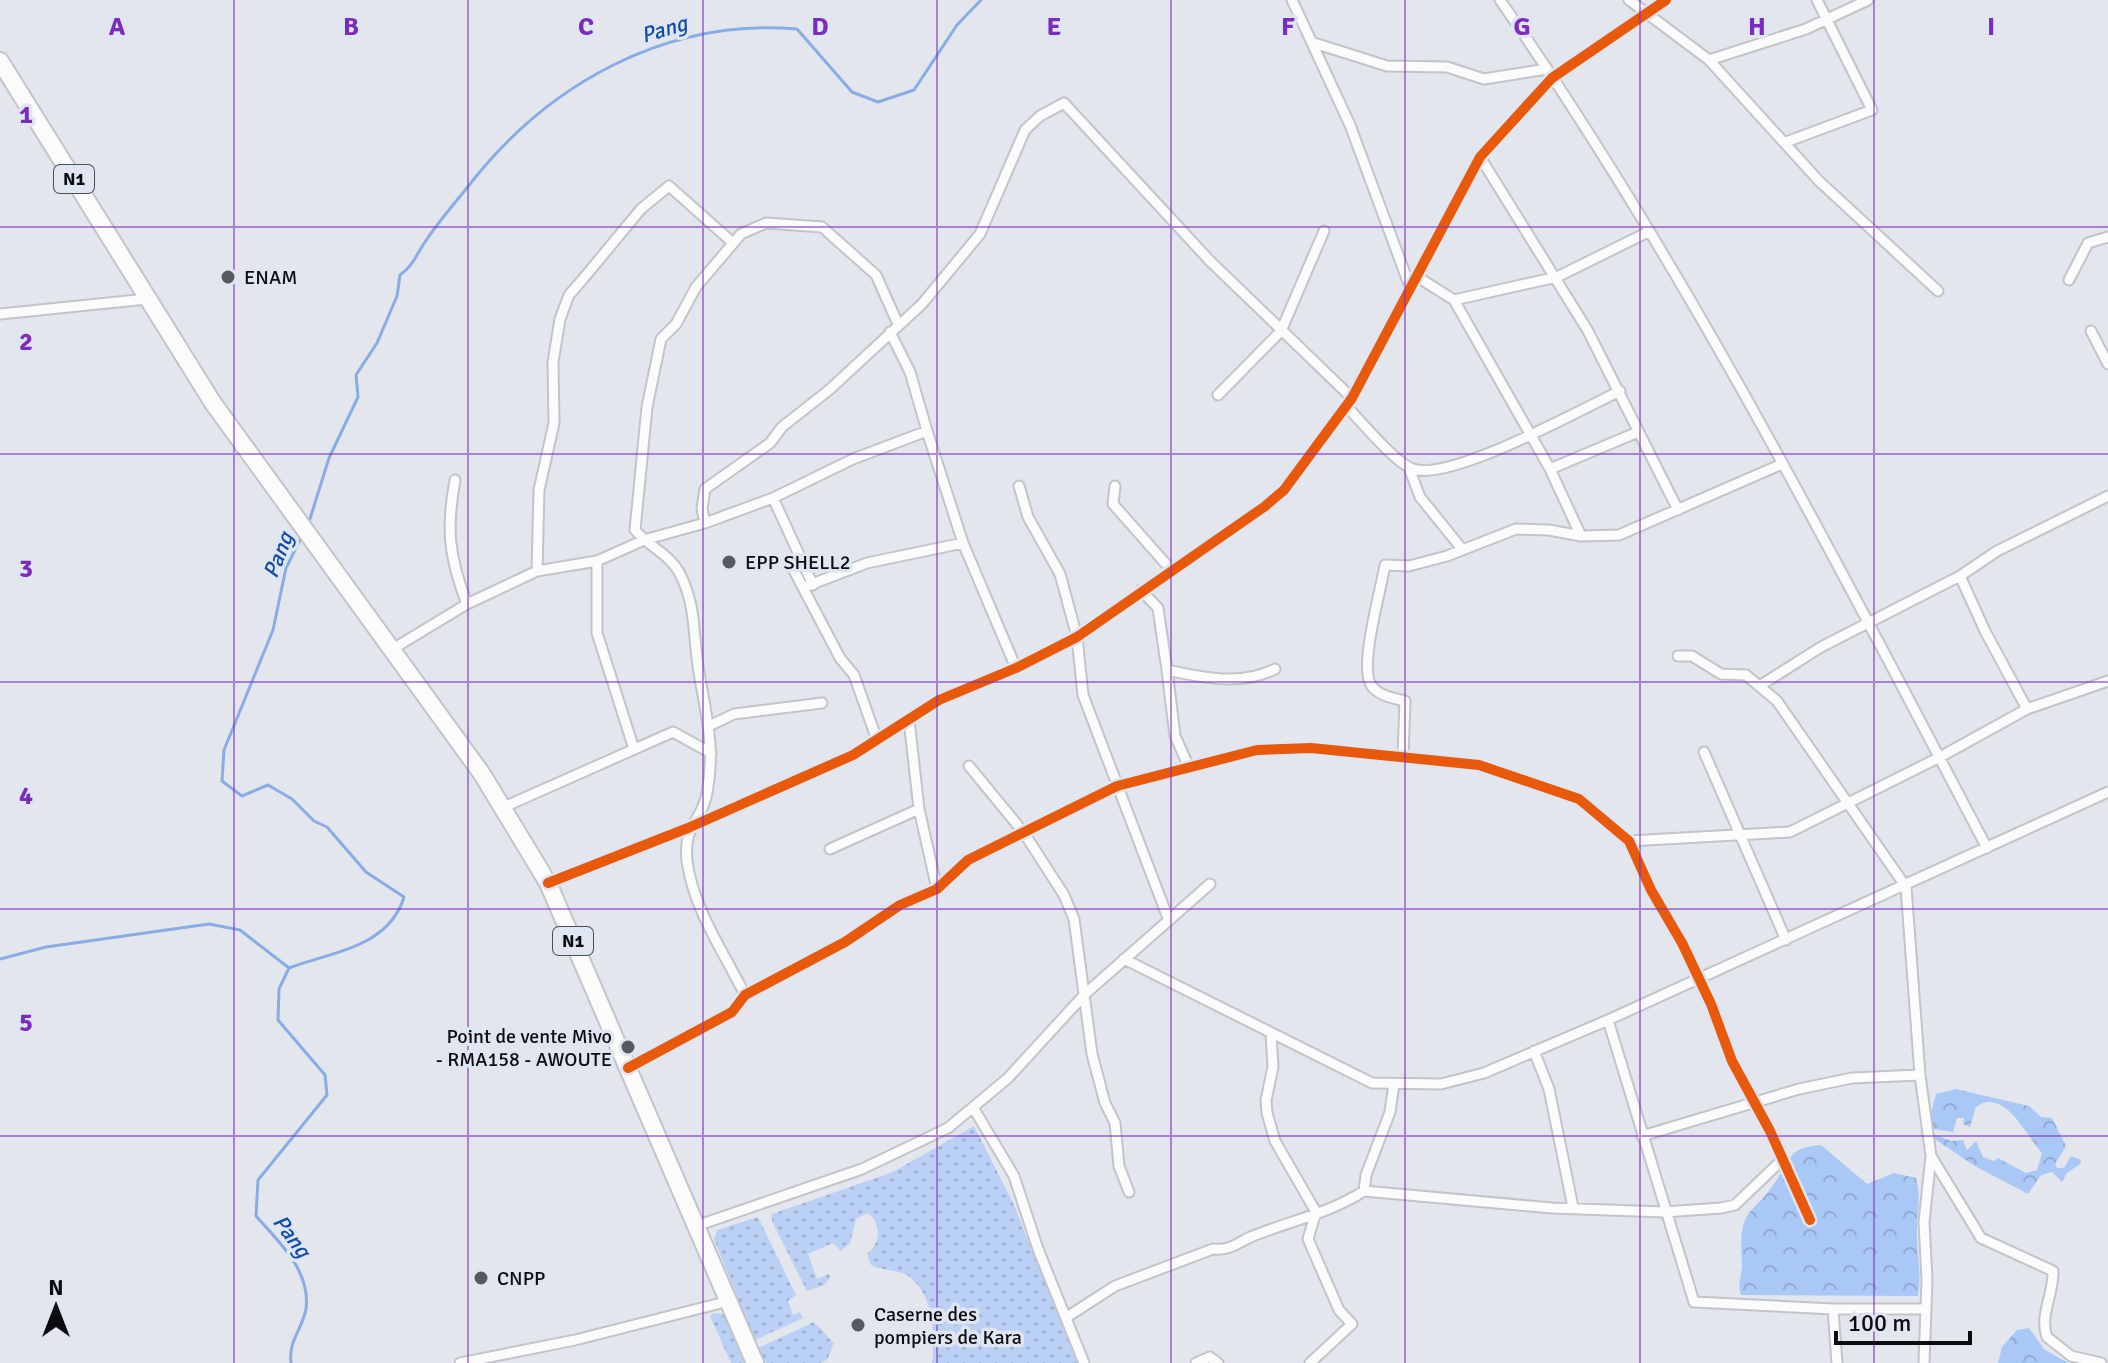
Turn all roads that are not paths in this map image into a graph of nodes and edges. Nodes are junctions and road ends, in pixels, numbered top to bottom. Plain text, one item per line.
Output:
1 (1292, 0) edge
2 (1500, 0) edge
3 (1629, 0) edge
4 (1666, 0) edge
5 (1817, 0) edge
6 (1868, 0) edge
7 (1645, 12) junction
8 (1829, 20) junction
9 (1314, 43) junction
10 (1709, 60) junction
11 (0, 61) edge
12 (1550, 74) junction
13 (1786, 142) junction
14 (1480, 157) junction
15 (1324, 231) dead end
16 (1648, 232) junction
17 (2108, 237) edge
18 (732, 242) junction
19 (1416, 276) junction
20 (1557, 277) junction
21 (2069, 280) dead end
22 (1410, 287) junction
23 (1938, 291) dead end
24 (147, 299) junction
25 (1454, 300) junction
26 (0, 314) edge
27 (898, 324) junction
28 (1281, 331) junction
29 (2091, 331) dead end
30 (890, 332) junction
31 (2108, 364) edge
32 (1620, 391) junction
33 (1218, 395) dead end
34 (1349, 402) junction
35 (927, 431) junction
36 (1638, 432) junction
37 (1530, 434) junction
38 (1782, 464) junction
39 (1409, 468) junction
40 (1550, 469) junction
41 (455, 480) dead end
42 (1019, 486) dead end
43 (1115, 486) dead end
44 (2108, 496) edge
45 (773, 498) junction
46 (1678, 510) junction
47 (705, 523) junction
48 (1581, 536) junction
49 (644, 540) junction
50 (963, 543) junction
51 (1462, 549) junction
52 (597, 561) junction
53 (537, 571) junction
54 (1173, 572) junction
55 (1960, 576) junction
56 (808, 586) junction
57 (1141, 590) junction
58 (467, 604) junction
59 (1870, 624) junction
60 (1077, 637) junction
61 (391, 650) junction
62 (1678, 656) dead end
63 (1016, 668) junction
64 (1275, 669) dead end
65 (1167, 670) junction
66 (2108, 681) edge
67 (1761, 685) junction
68 (822, 703) dead end
69 (2027, 709) junction
70 (909, 720) junction
71 (711, 725) junction
72 (877, 740) junction
73 (634, 749) junction
74 (1704, 752) dead end
75 (711, 753) junction
76 (1403, 756) junction
77 (1940, 757) junction
78 (1188, 765) junction
79 (969, 766) dead end
80 (1117, 786) junction
81 (2108, 792) edge
82 (1845, 804) junction
83 (504, 807) junction
84 (919, 809) junction
85 (688, 828) junction
86 (1024, 833) junction
87 (1737, 833) junction
88 (1629, 841) junction
89 (1987, 848) junction
90 (830, 849) dead end
91 (548, 883) junction
92 (1210, 884) dead end
93 (1906, 887) junction
94 (937, 889) junction
95 (1168, 918) junction
96 (1786, 940) junction
97 (1124, 959) junction
98 (1697, 979) junction
99 (1085, 994) junction
100 (745, 995) junction
101 (1608, 1020) junction
102 (1271, 1034) junction
103 (1534, 1051) junction
104 (628, 1068) junction
105 (1920, 1075) junction
106 (1394, 1084) junction
107 (1752, 1103) junction
108 (974, 1109) junction
109 (1642, 1136) junction
110 (1931, 1156) junction
111 (1783, 1159) junction
112 (1364, 1191) junction
113 (1129, 1192) dead end
114 (1573, 1207) junction
115 (1316, 1212) junction
116 (1664, 1212) junction
117 (1810, 1220) dead end
118 (696, 1226) junction
119 (729, 1301) junction
120 (1833, 1309) junction
121 (1925, 1309) junction
122 (1067, 1317) junction
123 (460, 1363) edge
124 (755, 1363) edge
125 (1084, 1363) edge
126 (1196, 1363) edge
127 (1218, 1363) edge
128 (1310, 1363) edge
129 (1837, 1363) edge
130 (1924, 1363) edge
131 (2101, 1363) edge

1 - 9 street
2 - 12 street
3 - 7 street
4 - 7 street
5 - 8 street
6 - 8 street
7 - 10 street
7 - 12 street
8 - 10 street
8 - 13 street
9 - 12 street
9 - 22 street
10 - 13 street
11 - 24 highway, N1
12 - 14 street
12 - 16 street
13 - 23 street
14 - 19 street
14 - 20 street
15 - 28 street
16 - 20 street
16 - 38 street
17 - 21 street
18 - 27 street
18 - 49 street
18 - 53 street
19 - 22 street
19 - 25 street
20 - 25 street
20 - 32 street
22 - 34 street
24 - 26 street
24 - 61 highway, N1
25 - 37 street
27 - 28 street
27 - 30 street
28 - 33 street
28 - 34 street
29 - 31 street
30 - 35 street
30 - 47 street
32 - 36 street
32 - 37 street
34 - 39 street
34 - 54 street
35 - 45 street
35 - 50 street
36 - 40 street
36 - 46 street
37 - 39 street
37 - 40 street
38 - 46 street
38 - 59 street
39 - 51 street
40 - 48 street
41 - 58 street
42 - 60 street
43 - 54 street
44 - 55 street
45 - 47 street
45 - 56 street
46 - 48 street
47 - 49 street
48 - 51 street
49 - 52 street
49 - 71 street
50 - 56 street
50 - 63 street
51 - 76 street
52 - 53 street
52 - 73 street
53 - 58 street
54 - 57 street
55 - 59 street
55 - 69 street
56 - 72 street
57 - 60 street
57 - 65 street
58 - 61 street
59 - 67 street
59 - 77 street
60 - 63 street
60 - 80 street
61 - 83 highway, N1
62 - 67 street
63 - 70 street
64 - 65 street
65 - 78 street
66 - 69 street
67 - 82 street
68 - 71 street
69 - 77 street
70 - 72 street
70 - 84 street
71 - 75 street
72 - 85 street
73 - 75 street
73 - 83 street
74 - 87 street
75 - 85 street
76 - 78 street
76 - 88 street
77 - 82 street
77 - 89 street
78 - 80 street
79 - 86 street
80 - 86 street
80 - 95 street
81 - 89 street
82 - 87 street
82 - 93 street
83 - 91 highway, N1
84 - 90 street
84 - 94 street
85 - 91 street
85 - 100 street
86 - 94 street
86 - 99 street
87 - 88 street
87 - 96 street
88 - 98 street
89 - 93 street
91 - 104 highway, N1
92 - 95 street
93 - 96 street
93 - 105 street
94 - 100 street
95 - 97 street
96 - 98 street
97 - 99 street
97 - 102 street
98 - 101 street
98 - 107 street
99 - 108 street
99 - 113 street
100 - 104 street
101 - 103 street
101 - 109 street
102 - 106 street
102 - 115 street
103 - 106 street
103 - 114 street
104 - 118 highway, N1
105 - 107 street
105 - 110 street
106 - 112 street
107 - 109 street
107 - 111 street
108 - 118 street
108 - 122 street
109 - 116 street
110 - 121 street
110 - 131 street
111 - 116 street
111 - 117 street
112 - 114 street
112 - 115 street
114 - 116 street
115 - 122 street
115 - 128 street
116 - 120 street
118 - 119 highway, N1
119 - 123 street
119 - 124 highway, N1
120 - 121 street
120 - 129 street
121 - 130 street
122 - 125 street
126 - 127 street

